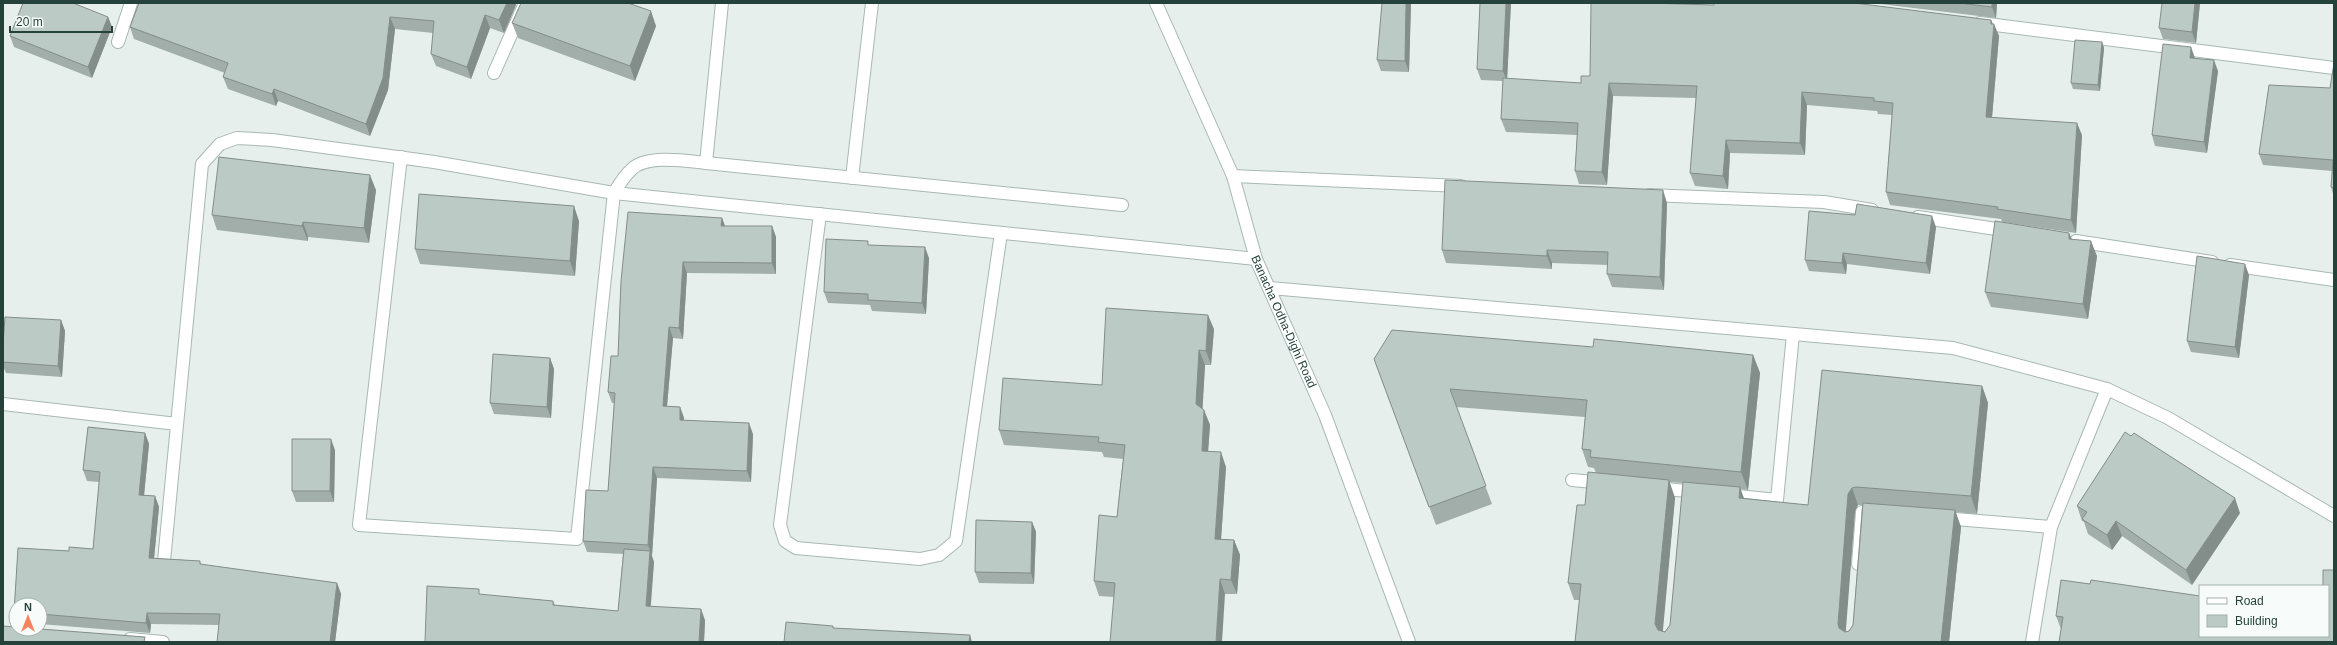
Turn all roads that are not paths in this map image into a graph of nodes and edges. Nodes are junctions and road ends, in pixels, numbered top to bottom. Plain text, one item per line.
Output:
1 (131, 3) edge
2 (525, 3) edge
3 (722, 3) edge
4 (872, 3) edge
5 (1156, 3) edge
6 (1969, 22) edge
7 (118, 42) dead end
8 (2334, 68) edge
9 (494, 73) dead end
10 (401, 157) junction
11 (706, 163) junction
12 (1233, 176) junction
13 (852, 178) junction
14 (1473, 187) edge
15 (614, 193) junction
16 (1640, 194) edge
17 (1122, 205) dead end
18 (1887, 212) edge
19 (820, 214) junction
20 (1903, 214) edge
21 (2020, 232) edge
22 (1001, 233) junction
23 (2067, 240) edge
24 (1256, 259) junction
25 (2334, 280) edge
26 (1270, 288) junction
27 (1793, 334) junction
28 (2107, 389) junction
29 (3, 404) edge
30 (177, 424) junction
31 (1572, 480) dead end
32 (1620, 485) edge
33 (1644, 487) edge
34 (1683, 491) junction
35 (1682, 507) edge
36 (1893, 514) edge
37 (2334, 516) edge
38 (1932, 517) edge
39 (2052, 527) junction
40 (164, 561) edge
41 (1857, 573) edge
42 (117, 638) edge
43 (163, 642) edge
44 (1409, 642) edge
45 (2032, 642) edge

1 - 7 street
2 - 9 street
3 - 11 street
4 - 13 street
5 - 12 street, Banacha Odha-Dighi Road
6 - 8 street
10 - 15 street
10 - 15 street
10 - 30 street
11 - 13 street
11 - 15 street
12 - 14 street
12 - 24 street, Banacha Odha-Dighi Road
13 - 17 street
15 - 19 street
16 - 18 street
19 - 22 street
19 - 22 street
20 - 21 street
22 - 24 street
23 - 25 street
24 - 26 street, Banacha Odha-Dighi Road
26 - 27 street
26 - 44 street, Banacha Odha-Dighi Road
27 - 28 street
27 - 34 street
28 - 37 street
28 - 39 street
29 - 30 street
30 - 40 street
31 - 32 street
33 - 34 street
34 - 35 street
36 - 41 street
38 - 39 street
39 - 45 street
42 - 43 street

